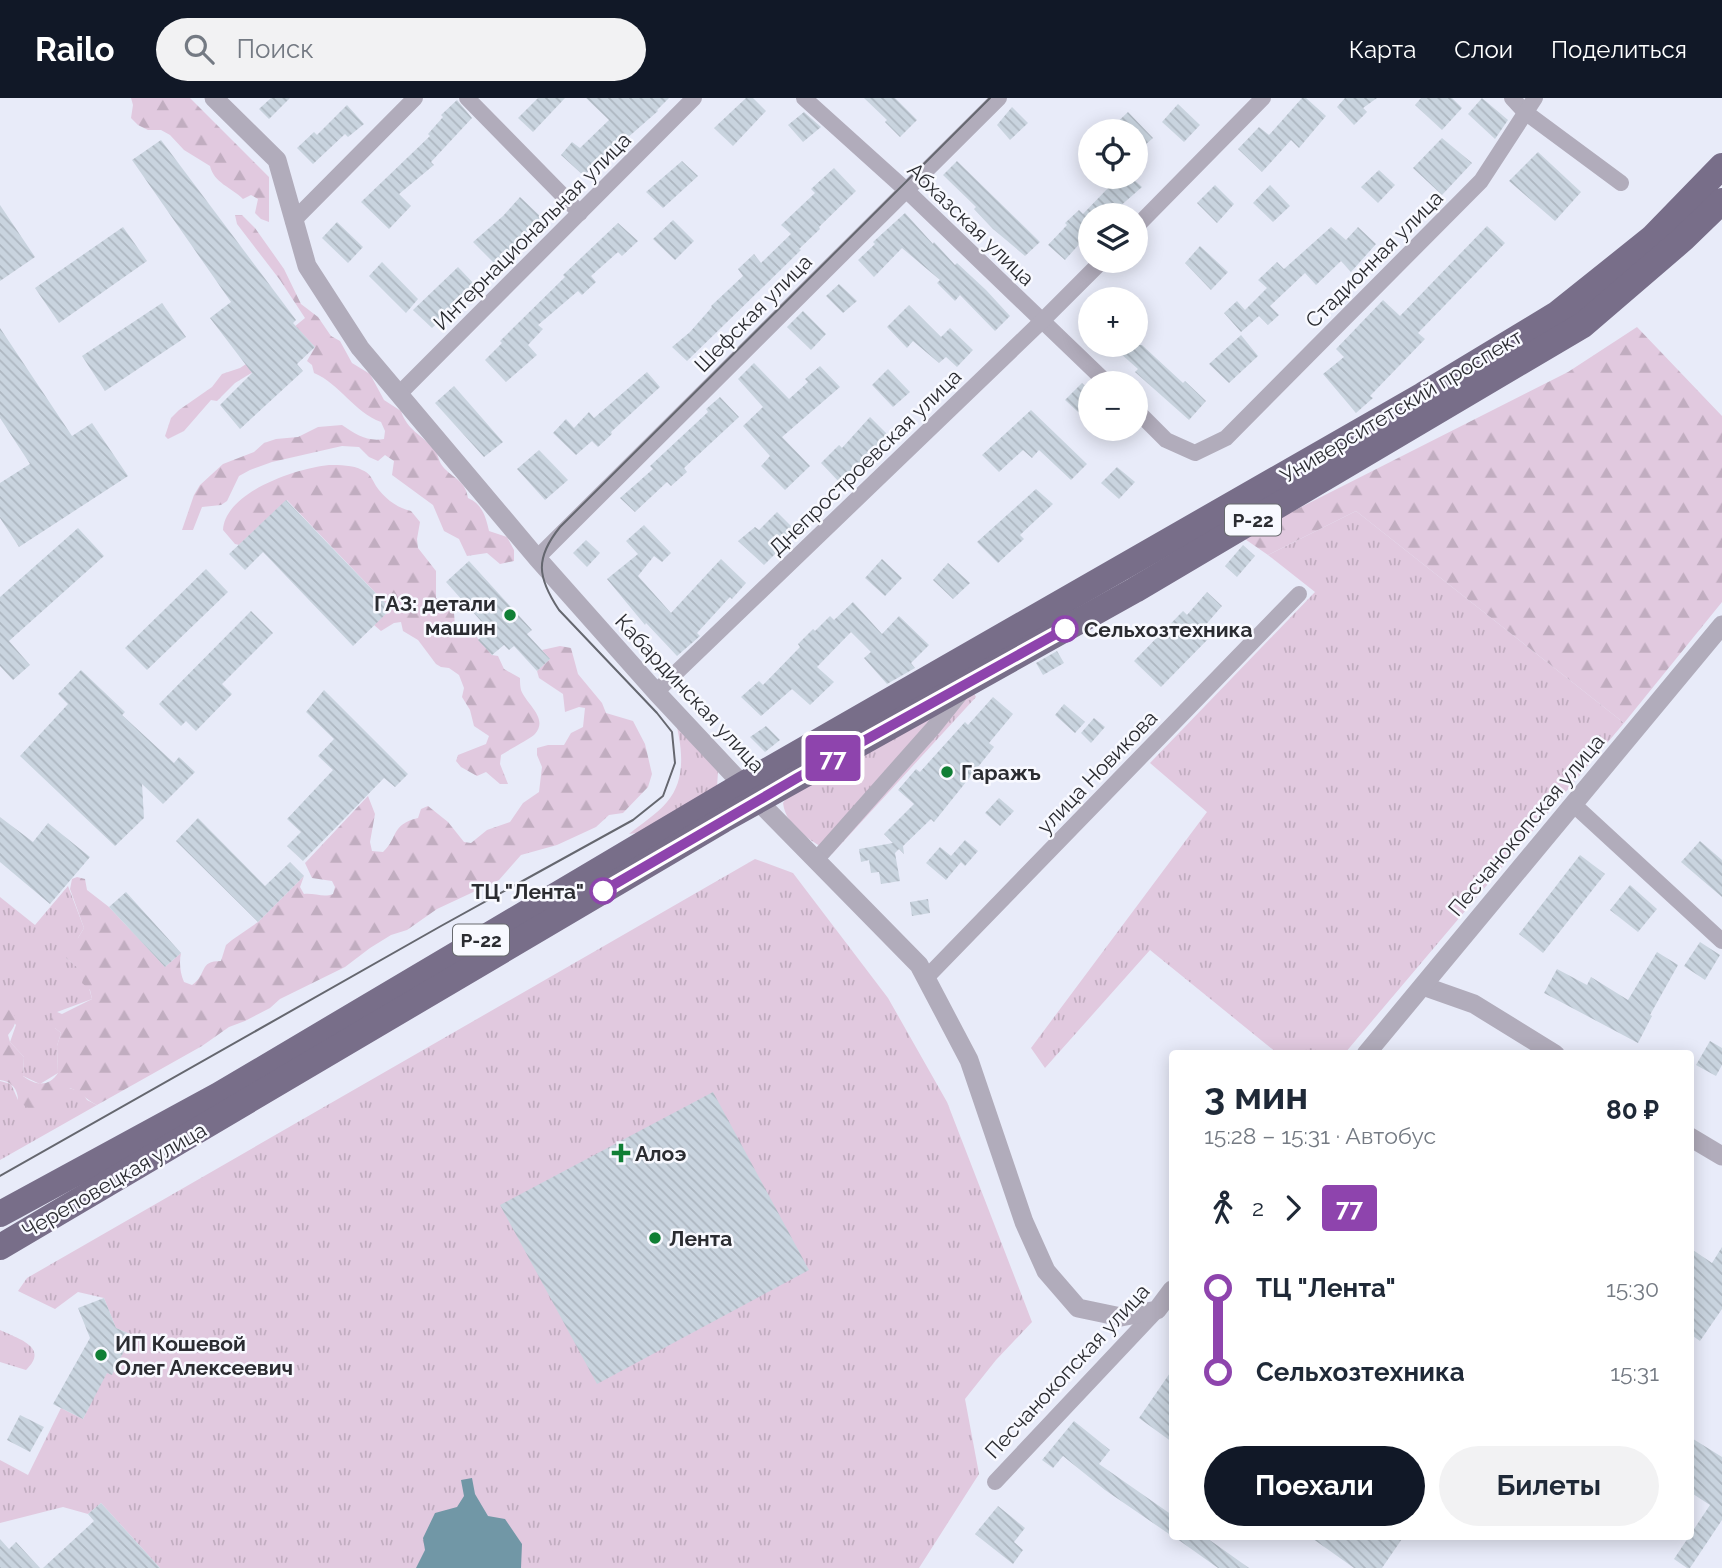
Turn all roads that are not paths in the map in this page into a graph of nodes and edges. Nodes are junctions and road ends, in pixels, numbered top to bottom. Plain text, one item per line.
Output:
1 (214, 98) edge
2 (415, 98) edge
3 (467, 98) edge
4 (694, 98) edge
5 (804, 98) edge
6 (999, 98) edge
7 (1263, 98) edge
8 (1512, 98) edge
9 (1535, 98) edge
10 (1525, 112) junction
11 (1722, 166) edge
12 (1621, 183) dead end
13 (906, 190) junction
14 (1722, 201) edge
15 (580, 213) junction
16 (1148, 215) edge
17 (293, 221) junction
18 (1090, 273) edge
19 (1042, 321) junction
20 (1094, 371) edge
21 (400, 394) junction
22 (1148, 422) edge
23 (537, 558) junction
24 (1299, 594) dead end
25 (1722, 625) edge
26 (972, 680) junction
27 (656, 692) junction
28 (751, 792) junction
29 (1573, 804) junction
30 (816, 860) junction
31 (1722, 941) edge
32 (926, 978) junction
33 (1423, 986) junction
34 (1369, 1050) edge
35 (1549, 1050) edge
36 (224, 1104) junction
37 (1694, 1139) edge
38 (1722, 1156) edge
39 (0, 1214) edge
40 (0, 1247) edge
41 (1169, 1294) edge
42 (1157, 1310) junction
43 (995, 1482) dead end

1 - 17 street, Кабардинская улица
2 - 17 street
3 - 15 street
4 - 15 street, Интернациональная улица
5 - 13 street, Абхазская улица
6 - 13 street, Шефская улица
7 - 16 street
8 - 10 street
9 - 10 street, Стадионная улица
10 - 12 street
10 - 22 street, Стадионная улица
11 - 28 highway, Университетский проспект / Р-22
13 - 19 street, Абхазская улица
13 - 23 street, Шефская улица
14 - 26 highway, Университетский проспект / Р-22
15 - 21 street, Интернациональная улица
17 - 21 street, Кабардинская улица
18 - 19 street, Днепростроевская улица
19 - 20 street, Абхазская улица
19 - 27 street, Днепростроевская улица
21 - 23 street, Кабардинская улица
23 - 27 street, Кабардинская улица
24 - 32 street, улица Новикова
25 - 29 street, Песчанокопская улица
26 - 28 highway, Университетский проспект / Р-22
26 - 30 street
27 - 28 street, Кабардинская улица
28 - 30 street, Кабардинская улица
28 - 36 highway, Университетский проспект / Р-22
29 - 31 street
29 - 33 street, Песчанокопская улица
30 - 32 street, Кабардинская улица
32 - 42 street, Кабардинская улица
33 - 34 street, Песчанокопская улица
33 - 35 street
36 - 39 highway, Череповецкая улица / Р-22
36 - 40 highway, Череповецкая улица / Р-22
37 - 38 street
41 - 42 street, Песчанокопская улица
42 - 43 street, Песчанокопская улица

